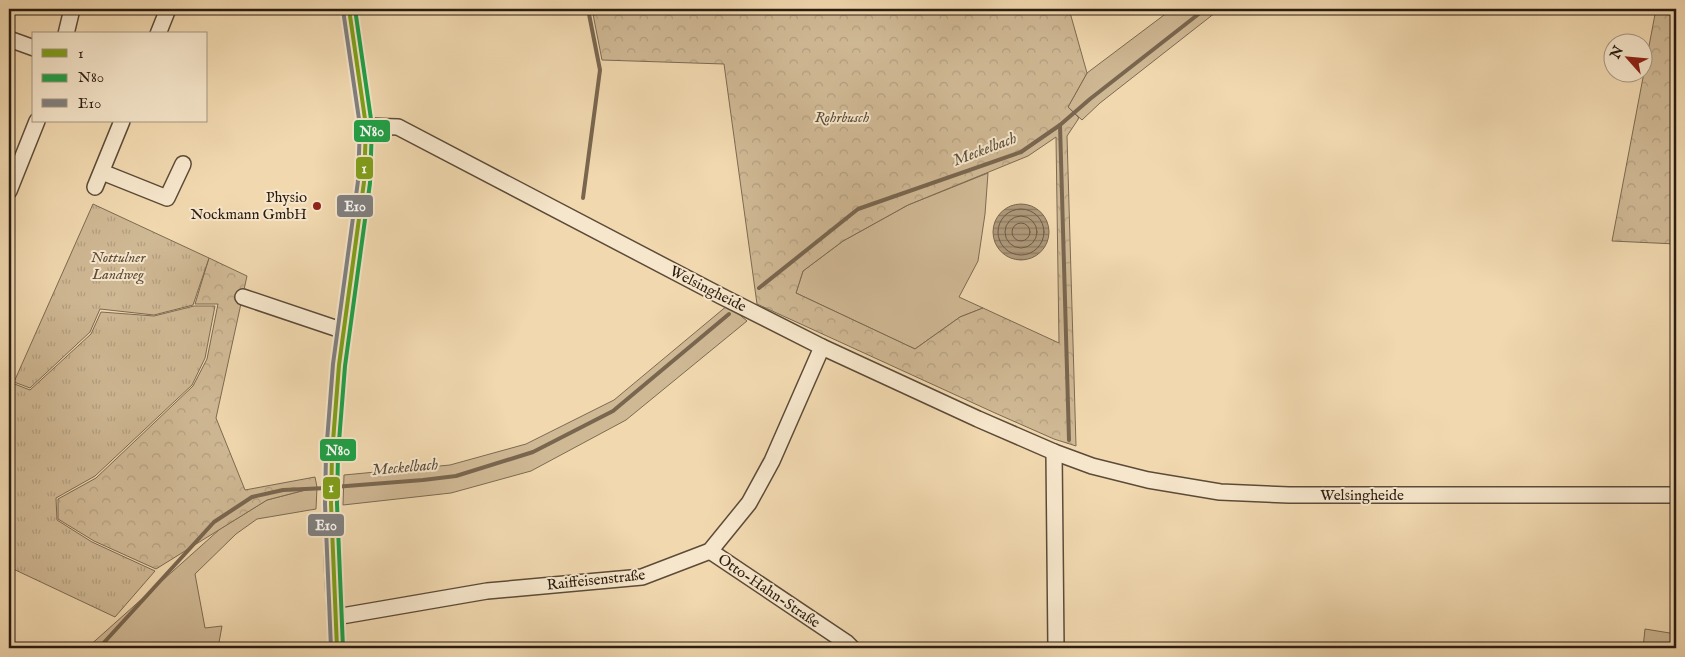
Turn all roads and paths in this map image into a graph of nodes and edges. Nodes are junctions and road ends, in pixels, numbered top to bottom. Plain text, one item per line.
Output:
1 (72, 9) edge
2 (168, 9) edge
3 (349, 9) edge
4 (66, 32) edge
5 (159, 32) edge
6 (9, 39) edge
7 (32, 47) edge
8 (37, 122) edge
9 (122, 122) edge
10 (366, 126) junction
11 (183, 164) dead end
12 (102, 172) junction
13 (95, 187) dead end
14 (9, 191) edge
15 (243, 297) dead end
16 (344, 331) junction
17 (822, 347) junction
18 (1054, 452) junction
19 (1676, 495) edge
20 (710, 551) junction
21 (336, 617) junction
22 (337, 648) edge
23 (852, 648) edge
24 (1056, 648) edge

1 - 4 street
2 - 5 street
3 - 10 street
6 - 7 street
8 - 14 street
9 - 12 street
10 - 16 street
10 - 17 street, Welsingheide
11 - 12 street
12 - 13 street
15 - 16 street
16 - 21 street
17 - 18 street, Welsingheide
17 - 20 street, Raiffeisenstraße
18 - 19 street, Welsingheide
18 - 24 street
20 - 21 street, Raiffeisenstraße
20 - 23 street, Otto-Hahn-Straße
21 - 22 street

